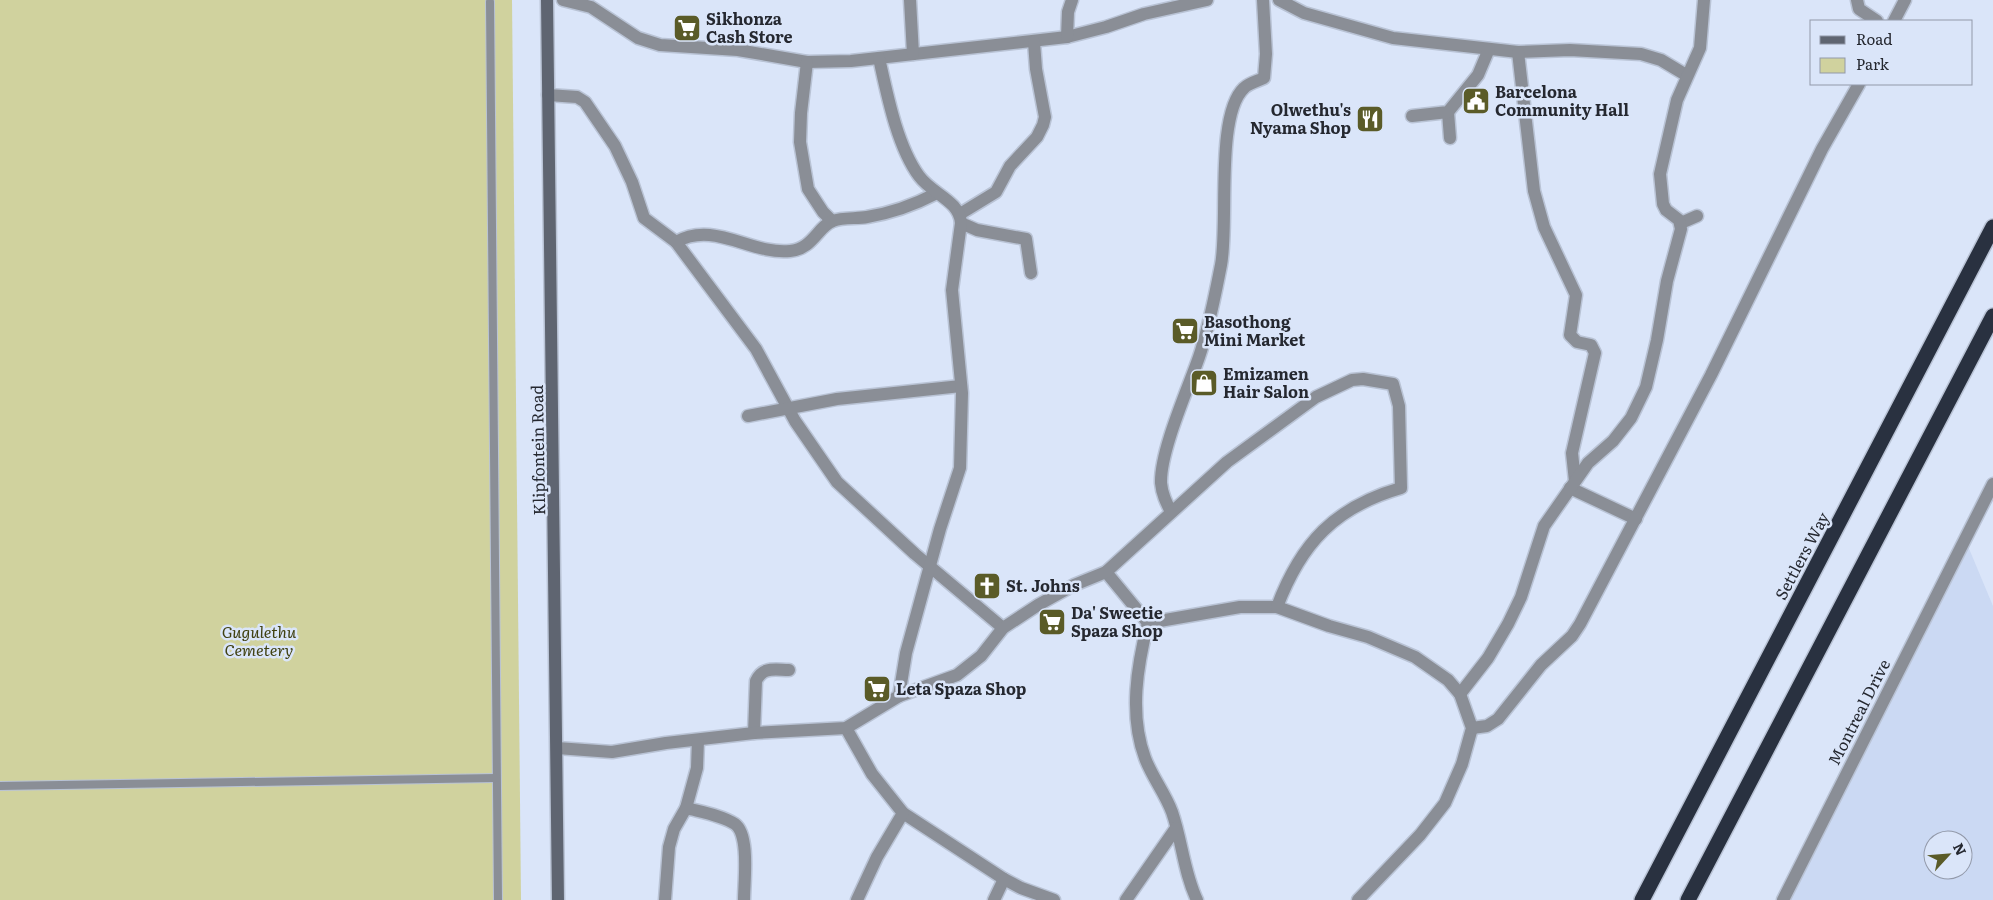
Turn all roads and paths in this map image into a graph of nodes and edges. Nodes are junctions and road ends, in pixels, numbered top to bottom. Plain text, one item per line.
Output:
1 (547, 0) edge
2 (562, 0) edge
3 (910, 0) edge
4 (1072, 0) edge
5 (1207, 0) edge
6 (1263, 0) edge
7 (1279, 0) edge
8 (1704, 0) edge
9 (1857, 0) edge
10 (1905, 0) edge
11 (490, 2) dead end
12 (1876, 20) edge
13 (1895, 20) edge
14 (1066, 38) junction
15 (1034, 42) junction
16 (1488, 49) junction
17 (1518, 52) junction
18 (913, 54) junction
19 (879, 58) junction
20 (807, 62) junction
21 (1686, 75) junction
22 (1858, 85) edge
23 (548, 95) junction
24 (1448, 112) junction
25 (1412, 116) dead end
26 (1450, 138) dead end
27 (935, 194) junction
28 (1697, 216) dead end
29 (961, 218) junction
30 (832, 221) junction
31 (1680, 223) junction
32 (1993, 227) edge
33 (676, 242) junction
34 (1031, 273) dead end
35 (1993, 316) edge
36 (961, 386) junction
37 (787, 408) junction
38 (748, 416) dead end
39 (1993, 484) edge
40 (1572, 485) junction
41 (1171, 512) junction
42 (1636, 520) junction
43 (930, 567) junction
44 (1106, 572) junction
45 (1277, 607) junction
46 (1148, 623) junction
47 (1003, 628) junction
48 (789, 670) dead end
49 (1460, 694) junction
50 (899, 696) junction
51 (846, 728) junction
52 (1472, 728) junction
53 (754, 733) junction
54 (698, 740) junction
55 (557, 748) junction
56 (496, 778) junction
57 (0, 786) edge
58 (686, 808) junction
59 (903, 813) junction
60 (1176, 828) junction
61 (1004, 879) junction
62 (498, 900) edge
63 (558, 900) edge
64 (664, 900) edge
65 (744, 900) edge
66 (857, 900) edge
67 (994, 900) edge
68 (1054, 900) edge
69 (1126, 900) edge
70 (1196, 900) edge
71 (1358, 900) edge
72 (1642, 900) edge
73 (1688, 900) edge
74 (1783, 900) edge

1 - 23 main road, Klipfontein Road
2 - 20 street
3 - 18 street
4 - 14 street
5 - 14 street
6 - 41 street
7 - 16 street
8 - 21 street
9 - 12 street
10 - 13 street
11 - 56 lane
14 - 15 street
15 - 18 street
15 - 29 street
16 - 17 street
16 - 24 street
17 - 21 street
17 - 40 street
18 - 19 street
19 - 20 street
19 - 27 street
20 - 30 street
21 - 31 street
22 - 42 street
23 - 33 street
23 - 55 main road, Klipfontein Road
24 - 25 street
24 - 26 street
27 - 29 street
27 - 30 street
28 - 31 street
29 - 34 street
29 - 36 street
30 - 33 street
31 - 40 street
32 - 72 highway, Settlers Way
33 - 37 street
35 - 73 highway
36 - 37 street
36 - 43 street
37 - 38 street
37 - 43 street
39 - 74 street, Montreal Drive
40 - 42 street
40 - 49 street
41 - 44 street
41 - 45 street
42 - 52 street
43 - 47 street
43 - 50 street
44 - 46 street
44 - 47 street
45 - 46 street
45 - 49 street
46 - 60 street
47 - 50 street
48 - 53 street
49 - 52 street
50 - 51 street
51 - 53 street
51 - 59 street
52 - 71 street
53 - 54 street
54 - 55 street
54 - 58 street
55 - 63 main road, Klipfontein Road
56 - 57 lane
56 - 62 lane
58 - 64 street
58 - 65 street
59 - 61 street
59 - 66 street
60 - 69 street
60 - 70 street
61 - 67 street
61 - 68 street

